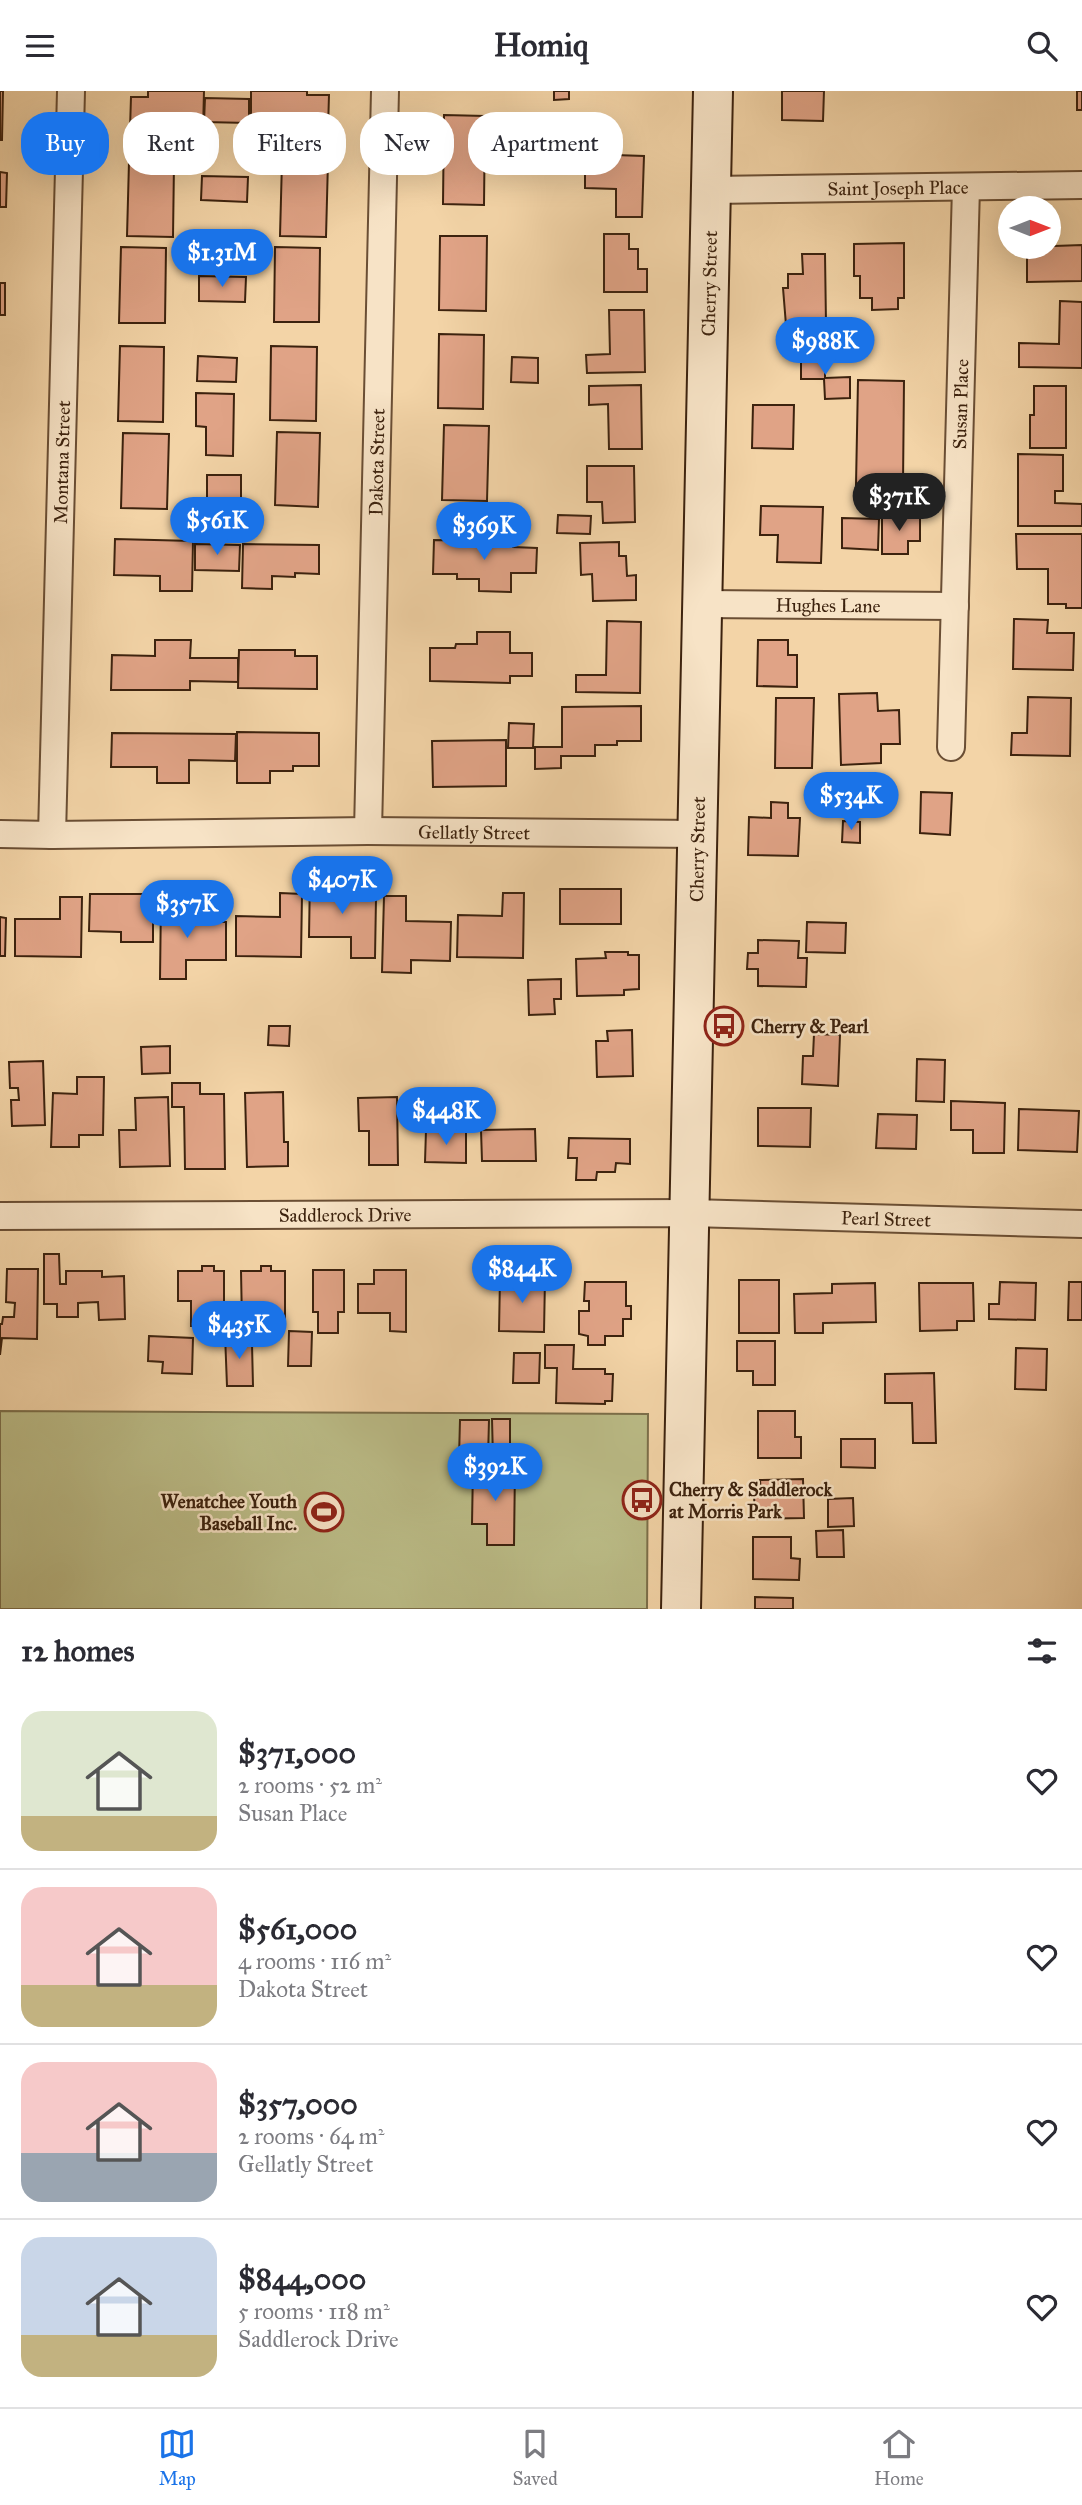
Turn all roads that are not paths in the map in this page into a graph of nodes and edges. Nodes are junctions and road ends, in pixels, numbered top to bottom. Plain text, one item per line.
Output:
1 (71, 91) edge
2 (385, 91) edge
3 (713, 91) edge
4 (1082, 185) edge
5 (966, 187) junction
6 (712, 190) junction
7 (704, 604) junction
8 (955, 606) junction
9 (951, 747) dead end
10 (368, 831) junction
11 (0, 834) edge
12 (698, 834) junction
13 (52, 835) junction
14 (690, 1213) junction
15 (0, 1216) edge
16 (1082, 1224) edge
17 (681, 1609) edge

1 - 13 street, Montana Street
2 - 10 street, Dakota Street
3 - 6 main road, Cherry Street
4 - 5 street, Saint Joseph Place
5 - 6 street, Saint Joseph Place
5 - 8 street, Susan Place
6 - 7 main road, Cherry Street
7 - 8 street, Hughes Lane
7 - 12 main road, Cherry Street
8 - 9 street, Susan Place
10 - 12 street, Gellatly Street
10 - 13 street, Gellatly Street
11 - 13 street, Gellatly Street
12 - 14 main road, Cherry Street
14 - 15 street, Saddlerock Drive
14 - 16 street, Pearl Street
14 - 17 main road, Cherry Street

